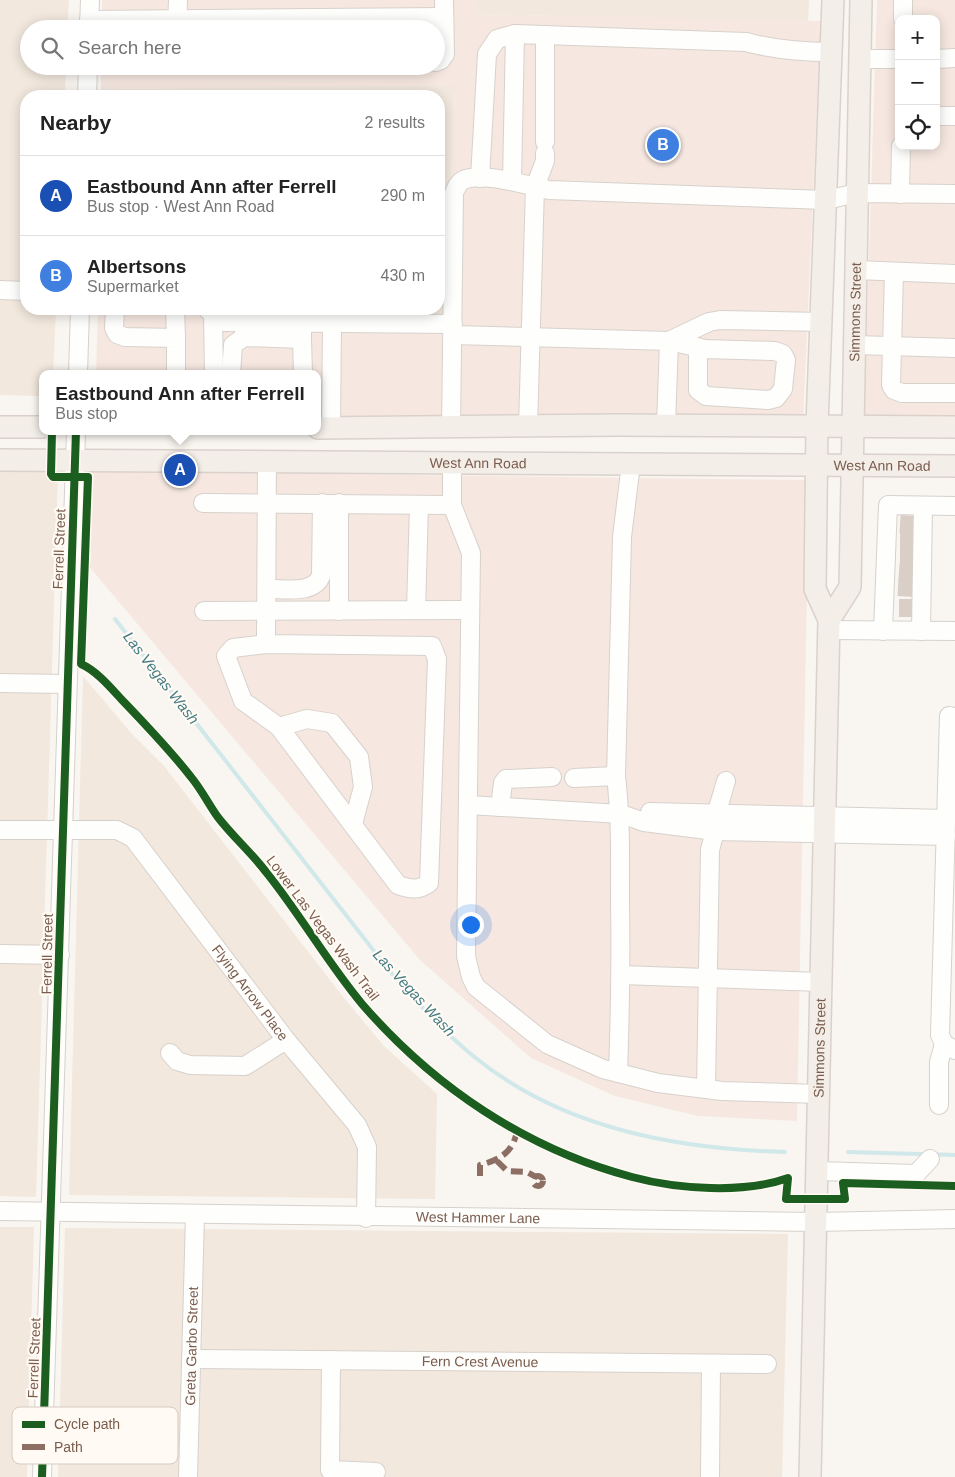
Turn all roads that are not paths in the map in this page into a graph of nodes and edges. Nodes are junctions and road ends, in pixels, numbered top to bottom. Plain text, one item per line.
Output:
1 (90, 0) edge
2 (178, 0) edge
3 (833, 0) edge
4 (861, 0) edge
5 (903, 0) edge
6 (444, 9) edge
7 (903, 15) edge
8 (89, 20) edge
9 (178, 20) edge
10 (249, 20) edge
11 (515, 34) junction
12 (545, 35) junction
13 (831, 52) junction
14 (955, 58) edge
15 (860, 59) junction
16 (895, 59) edge
17 (940, 59) edge
18 (88, 75) edge
19 (87, 90) edge
20 (940, 116) edge
21 (955, 116) edge
22 (901, 150) edge
23 (480, 178) junction
24 (512, 181) junction
25 (535, 187) junction
26 (858, 193) junction
27 (900, 194) junction
28 (955, 194) edge
29 (826, 200) junction
30 (856, 270) junction
31 (894, 272) junction
32 (955, 274) edge
33 (0, 290) edge
34 (20, 291) edge
35 (80, 315) edge
36 (115, 315) edge
37 (175, 315) edge
38 (210, 315) edge
39 (214, 315) edge
40 (334, 318) edge
41 (822, 322) junction
42 (245, 330) junction
43 (453, 330) junction
44 (302, 331) junction
45 (176, 338) junction
46 (530, 338) junction
47 (669, 341) junction
48 (855, 345) junction
49 (892, 346) junction
50 (698, 347) junction
51 (955, 348) edge
52 (78, 370) edge
53 (176, 370) edge
54 (214, 370) edge
55 (231, 370) edge
56 (302, 370) edge
57 (955, 393) edge
58 (666, 426) junction
59 (818, 426) junction
60 (853, 426) junction
61 (0, 427) edge
62 (39, 427) edge
63 (528, 427) junction
64 (955, 427) edge
65 (324, 428) edge
66 (452, 428) junction
67 (76, 435) edge
68 (0, 460) edge
69 (75, 460) junction
70 (268, 461) junction
71 (452, 462) junction
72 (631, 464) junction
73 (817, 466) junction
74 (852, 466) junction
75 (955, 466) edge
76 (268, 502) junction
77 (203, 503) dead end
78 (331, 503) junction
79 (419, 505) junction
80 (452, 505) junction
81 (923, 506) junction
82 (955, 506) edge
83 (906, 556) junction
84 (267, 588) junction
85 (905, 608) junction
86 (416, 610) junction
87 (470, 610) junction
88 (204, 611) dead end
89 (267, 611) junction
90 (339, 611) junction
91 (829, 625) junction
92 (883, 631) junction
93 (921, 631) junction
94 (955, 631) edge
95 (266, 644) junction
96 (0, 683) edge
97 (67, 684) junction
98 (955, 716) edge
99 (278, 727) junction
100 (616, 776) junction
101 (552, 777) dead end
102 (574, 778) dead end
103 (726, 781) dead end
104 (468, 805) junction
105 (500, 807) junction
106 (625, 814) junction
107 (715, 823) junction
108 (353, 824) junction
109 (825, 825) junction
110 (947, 827) junction
111 (0, 830) edge
112 (62, 830) junction
113 (0, 954) edge
114 (60, 955) junction
115 (622, 974) junction
116 (709, 978) junction
117 (822, 982) junction
118 (286, 1040) junction
119 (950, 1047) edge
120 (170, 1053) dead end
121 (618, 1073) junction
122 (706, 1089) junction
123 (820, 1094) junction
124 (939, 1105) dead end
125 (930, 1160) dead end
126 (818, 1171) junction
127 (0, 1211) edge
128 (52, 1213) junction
129 (195, 1215) junction
130 (366, 1218) junction
131 (955, 1220) edge
132 (817, 1222) junction
133 (191, 1360) junction
134 (331, 1360) junction
135 (712, 1364) junction
136 (768, 1364) dead end
137 (45, 1407) edge
138 (42, 1464) edge
139 (376, 1472) dead end
140 (42, 1477) edge
141 (188, 1477) edge
142 (710, 1477) edge
143 (810, 1477) edge

1 - 8 street
2 - 9 street
3 - 13 main road, Simmons Street
4 - 15 main road, Simmons Street
5 - 7 street
6 - 10 street
11 - 12 street
11 - 23 street
11 - 24 street
12 - 13 street
12 - 25 street
13 - 29 main road, Simmons Street
14 - 17 street
15 - 16 street
15 - 26 main road, Simmons Street
18 - 19 street
20 - 21 street
22 - 27 street
23 - 24 street
23 - 43 street
24 - 25 street
25 - 29 street
25 - 46 street
26 - 27 street
26 - 29 street
26 - 30 main road, Simmons Street
27 - 28 street
29 - 41 main road, Simmons Street
30 - 31 street
30 - 48 main road, Simmons Street
31 - 32 street
31 - 49 street
33 - 34 street
35 - 52 street
36 - 45 street
37 - 45 street
38 - 54 street
39 - 42 street
40 - 43 street
40 - 44 street
40 - 65 street
41 - 47 street
41 - 59 main road, Simmons Street
42 - 44 street
42 - 55 street
43 - 46 street
43 - 66 street
44 - 56 street
45 - 53 street
46 - 47 street
46 - 63 street
47 - 50 street
47 - 58 street
48 - 49 street
48 - 60 main road, Simmons Street
49 - 51 street
49 - 57 street
50 - 50 street
58 - 59 main road
58 - 63 main road
59 - 60 main road
59 - 73 main road, Simmons Street
60 - 64 main road
60 - 74 main road, Simmons Street
61 - 62 main road
63 - 66 main road
65 - 66 main road
66 - 71 main road
67 - 69 street, Ferrell Street
68 - 69 main road, West Ann Road
69 - 70 main road, West Ann Road
69 - 97 street, Ferrell Street
70 - 71 main road, West Ann Road
70 - 76 street
71 - 72 main road, West Ann Road
71 - 80 street
72 - 73 main road, West Ann Road
72 - 100 street
73 - 74 main road, West Ann Road
73 - 91 main road, Simmons Street
74 - 75 main road, West Ann Road
74 - 91 main road, Simmons Street
76 - 77 street
76 - 78 street
76 - 84 street
78 - 79 street
78 - 84 street
78 - 90 street
79 - 80 street
79 - 86 street
80 - 87 street
81 - 82 street
81 - 83 street
81 - 83 street
83 - 85 street
83 - 85 street
84 - 89 street
85 - 92 street
85 - 93 street
86 - 87 street
86 - 90 street
87 - 104 street
88 - 89 street
89 - 90 street
89 - 95 street
91 - 92 street
91 - 109 main road, Simmons Street
92 - 93 street
93 - 94 street
95 - 99 street
95 - 108 street
96 - 97 street
97 - 112 street, Ferrell Street
98 - 110 street
99 - 108 street
99 - 108 street
100 - 102 street
100 - 106 street
101 - 105 street
103 - 107 street
104 - 105 street
104 - 121 street
105 - 106 street
106 - 107 street
106 - 115 street
107 - 109 street
107 - 116 street
109 - 110 street
109 - 117 main road, Simmons Street
110 - 119 street
111 - 112 street, Flying Arrow Place
112 - 114 street, Ferrell Street
112 - 118 street, Flying Arrow Place
113 - 114 street
114 - 128 street, Ferrell Street
115 - 116 street
115 - 121 street
116 - 117 street
116 - 122 street
117 - 123 main road, Simmons Street
118 - 120 street
118 - 130 street, Flying Arrow Place
119 - 124 street
121 - 122 street
122 - 123 street
123 - 126 main road, Simmons Street
125 - 126 street
126 - 132 main road, Simmons Street
127 - 128 street, West Hammer Lane
128 - 129 street, West Hammer Lane
128 - 137 street, Ferrell Street
129 - 130 street, West Hammer Lane
129 - 133 street, Greta Garbo Street
130 - 132 street, West Hammer Lane
131 - 132 street, West Hammer Lane
132 - 143 main road, Simmons Street
133 - 134 street, Fern Crest Avenue
133 - 141 street, Greta Garbo Street
134 - 135 street, Fern Crest Avenue
134 - 139 street
135 - 136 street, Fern Crest Avenue
135 - 142 street
138 - 140 street, Ferrell Street

